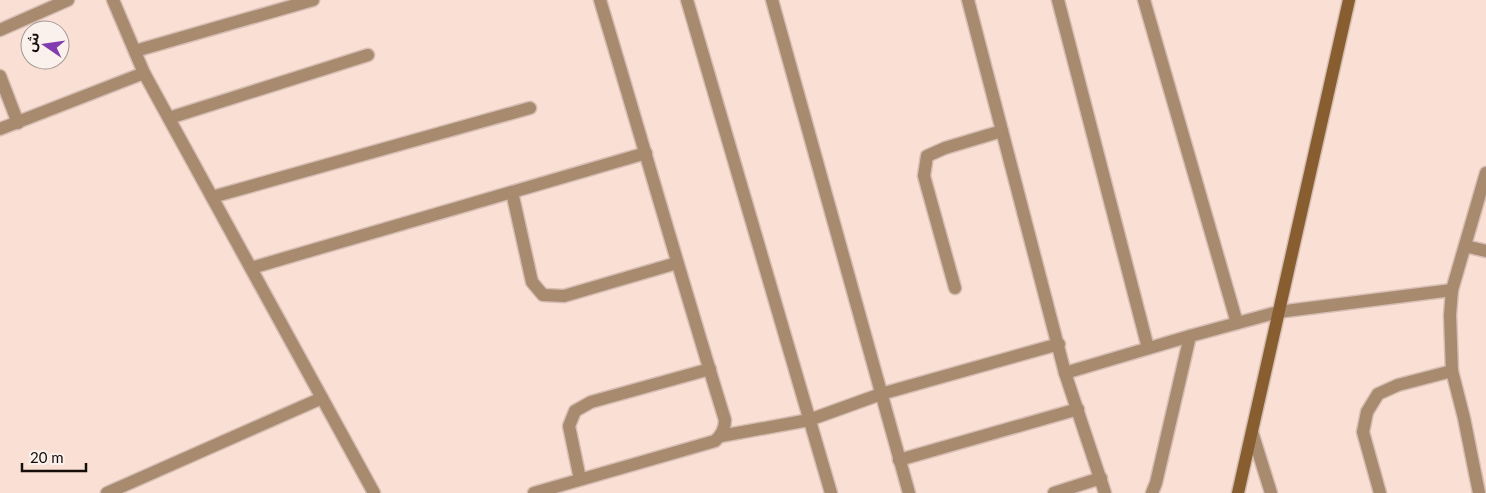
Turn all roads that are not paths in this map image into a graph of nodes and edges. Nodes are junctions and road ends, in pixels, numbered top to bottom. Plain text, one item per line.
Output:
1 (68, 0) edge
2 (113, 0) edge
3 (313, 0) edge
4 (600, 0) edge
5 (687, 0) edge
6 (772, 0) edge
7 (968, 0) edge
8 (1058, 0) edge
9 (1144, 0) edge
10 (1349, 0) edge
11 (0, 30) edge
12 (135, 51) junction
13 (368, 55) dead end
14 (144, 74) junction
15 (0, 76) edge
16 (530, 108) dead end
17 (169, 118) junction
18 (18, 122) junction
19 (0, 129) edge
20 (1002, 131) junction
21 (646, 153) junction
22 (1486, 173) edge
23 (512, 192) junction
24 (212, 197) junction
25 (1465, 246) junction
26 (1486, 251) edge
27 (676, 263) junction
28 (251, 268) junction
29 (955, 288) dead end
30 (1452, 290) junction
31 (1278, 312) junction
32 (1237, 323) junction
33 (1190, 336) junction
34 (1059, 344) junction
35 (1148, 348) junction
36 (710, 369) junction
37 (1452, 371) junction
38 (1066, 373) junction
39 (881, 394) junction
40 (322, 398) junction
41 (1078, 409) junction
42 (810, 420) junction
43 (1252, 432) junction
44 (721, 436) junction
45 (899, 460) junction
46 (1101, 478) junction
47 (580, 479) junction
48 (558, 489) edge
49 (107, 493) edge
50 (374, 493) edge
51 (534, 493) edge
52 (831, 493) edge
53 (908, 493) edge
54 (1054, 493) edge
55 (1106, 493) edge
56 (1152, 493) edge
57 (1238, 493) edge
58 (1271, 493) edge
59 (1380, 493) edge
60 (1479, 493) edge

1 - 11 street
2 - 12 street
3 - 12 street
4 - 21 street
5 - 42 street
6 - 39 street
7 - 20 street
8 - 35 street
9 - 32 street
10 - 31 street
12 - 14 street
13 - 17 street
14 - 17 street
14 - 18 street
15 - 18 street
16 - 24 street
17 - 24 street
18 - 19 street
20 - 29 street
20 - 34 street
21 - 23 street
21 - 27 street
22 - 25 street
23 - 27 street
23 - 28 street
24 - 28 street
25 - 26 street
25 - 30 street
27 - 36 street
28 - 40 street
30 - 31 street
30 - 37 street
31 - 32 street
31 - 43 street
32 - 33 street
33 - 35 street
33 - 56 street
34 - 38 street
34 - 39 street
35 - 38 street
36 - 44 street
36 - 47 street
37 - 59 street
37 - 60 street
38 - 41 street
39 - 42 street
39 - 45 street
40 - 49 street
40 - 50 street
41 - 45 street
41 - 46 street
42 - 44 street
42 - 52 street
43 - 57 street
43 - 58 street
44 - 47 street
45 - 53 street
46 - 54 street
46 - 55 street
47 - 48 street
48 - 51 street

